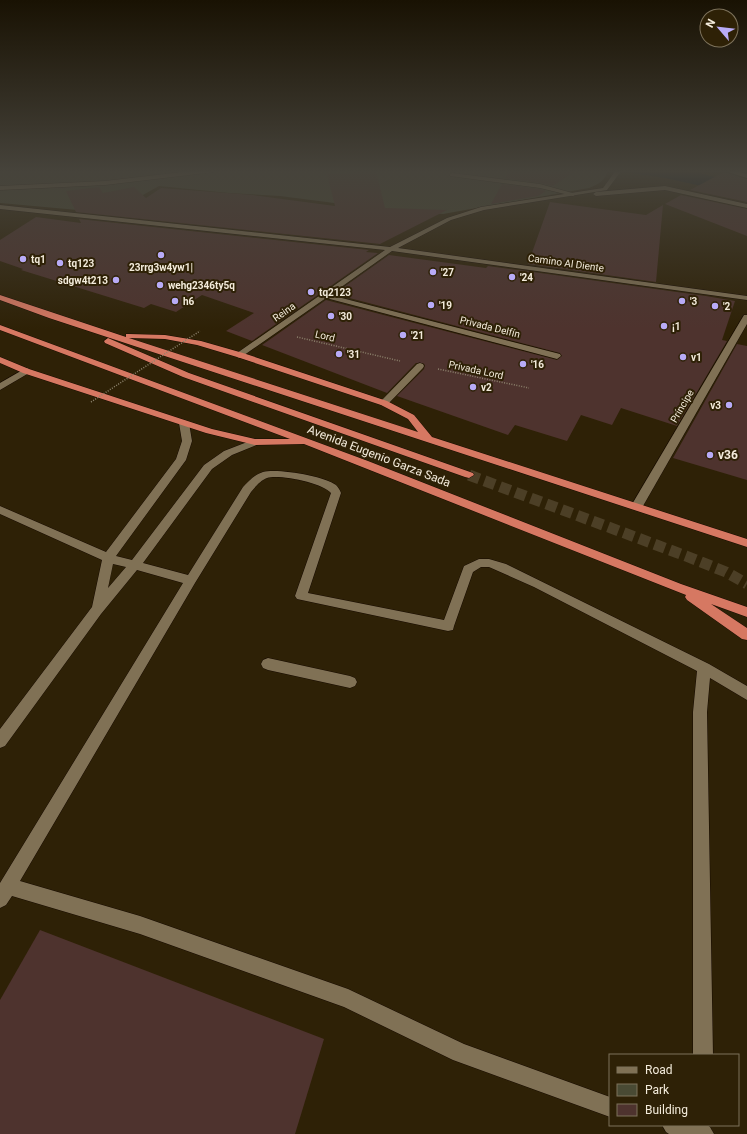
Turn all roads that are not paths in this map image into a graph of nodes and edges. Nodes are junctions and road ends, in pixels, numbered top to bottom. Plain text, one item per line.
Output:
1 (148, 223) edge
2 (441, 223) edge
3 (390, 249) junction
4 (325, 296) junction
5 (0, 297) edge
6 (747, 298) edge
7 (52, 316) junction
8 (747, 317) edge
9 (0, 327) edge
10 (114, 336) junction
11 (240, 355) junction
12 (557, 356) dead end
13 (0, 360) edge
14 (420, 366) road end
15 (26, 371) junction
16 (0, 387) edge
17 (384, 403) junction
18 (184, 423) junction
19 (429, 439) junction
20 (255, 442) junction
21 (307, 442) junction
22 (469, 474) tunnel mouth
23 (637, 506) junction
24 (0, 510) edge
25 (747, 543) edge
26 (108, 558) junction
27 (135, 566) junction
28 (191, 580) junction
29 (677, 587) junction
30 (97, 610) junction
31 (747, 612) edge
32 (747, 635) edge
33 (268, 664) dead end
34 (704, 668) junction
35 (350, 682) dead end
36 (747, 694) edge
37 (0, 741) edge
38 (4, 893) edge
39 (703, 1054) edge
40 (609, 1106) edge
41 (676, 1126) edge
42 (704, 1134) edge

1 - 3 street, Camino Al Diente
2 - 3 street, Reina
3 - 4 street, Reina
3 - 6 street, Camino Al Diente
4 - 11 street, Reina
4 - 12 street, Privada Delfín
5 - 7 highway
7 - 10 highway
7 - 22 highway
8 - 23 street, Príncipe
9 - 21 highway, Avenida Eugenio Garza Sada
10 - 11 highway
10 - 19 highway
11 - 17 highway
13 - 15 highway
14 - 17 street
15 - 16 street
15 - 18 highway
17 - 19 highway
18 - 20 highway
18 - 26 street
19 - 23 highway
20 - 21 highway
20 - 27 street
21 - 29 highway, Avenida Eugenio Garza Sada
23 - 25 highway
24 - 26 street
26 - 27 street
26 - 30 street
27 - 28 street
27 - 30 street
28 - 34 street
28 - 38 street
29 - 31 highway, Avenida Eugenio Garza Sada
29 - 32 highway
30 - 37 street
33 - 35 street
34 - 36 street
34 - 39 street
38 - 40 street
41 - 42 street

